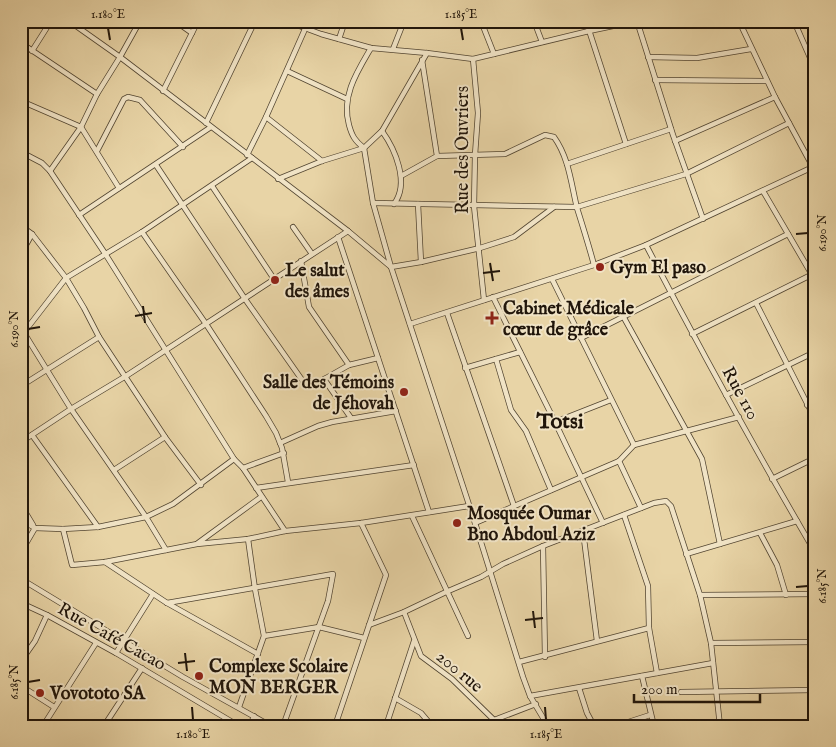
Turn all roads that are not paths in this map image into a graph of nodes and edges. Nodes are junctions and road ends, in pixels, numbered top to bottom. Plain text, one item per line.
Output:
1 (51, 21) edge
2 (69, 21) edge
3 (140, 21) edge
4 (175, 21) edge
5 (198, 21) edge
6 (255, 21) edge
7 (286, 21) edge
8 (345, 21) edge
9 (404, 21) edge
10 (481, 21) edge
11 (534, 21) edge
12 (586, 21) edge
13 (637, 21) edge
14 (706, 21) edge
15 (770, 21) edge
16 (794, 21) edge
17 (739, 23) edge
18 (305, 29) junction
19 (589, 31) junction
20 (192, 33) junction
21 (338, 39) junction
22 (542, 42) junction
23 (21, 43) edge
24 (371, 48) junction
25 (393, 49) junction
26 (751, 49) junction
27 (32, 50) junction
28 (427, 53) junction
29 (494, 54) junction
30 (120, 57) junction
31 (648, 57) junction
32 (474, 59) junction
33 (422, 60) junction
34 (815, 69) edge
35 (287, 71) junction
36 (655, 80) junction
37 (767, 81) junction
38 (163, 90) junction
39 (97, 94) junction
40 (775, 97) junction
41 (347, 99) junction
42 (21, 101) edge
43 (266, 117) junction
44 (206, 123) junction
45 (789, 123) junction
46 (81, 127) junction
47 (211, 127) junction
48 (671, 129) junction
49 (382, 131) junction
50 (675, 141) junction
51 (626, 144) junction
52 (183, 147) junction
53 (364, 148) junction
54 (97, 151) junction
55 (22, 154) edge
56 (247, 155) junction
57 (474, 155) junction
58 (437, 156) junction
59 (252, 158) junction
60 (322, 161) junction
61 (567, 164) junction
62 (156, 165) junction
63 (814, 168) edge
64 (50, 171) junction
65 (686, 174) junction
66 (401, 176) junction
67 (278, 179) junction
68 (212, 186) junction
69 (119, 188) junction
70 (763, 191) junction
71 (373, 203) junction
72 (394, 204) junction
73 (418, 204) junction
74 (183, 205) junction
75 (474, 206) junction
76 (554, 207) junction
77 (577, 208) junction
78 (79, 215) junction
79 (703, 219) junction
80 (21, 226) edge
81 (293, 227) dead end
82 (348, 231) junction
83 (142, 232) junction
84 (32, 234) junction
85 (788, 234) junction
86 (338, 237) junction
87 (646, 245) junction
88 (480, 248) junction
89 (21, 254) edge
90 (312, 254) junction
91 (106, 255) junction
92 (301, 262) junction
93 (422, 262) junction
94 (594, 265) junction
95 (391, 267) junction
96 (814, 276) edge
97 (66, 278) junction
98 (274, 279) junction
99 (552, 279) junction
100 (670, 292) junction
101 (494, 297) junction
102 (245, 299) junction
103 (484, 300) junction
104 (756, 303) junction
105 (447, 312) junction
106 (623, 316) junction
107 (206, 324) junction
108 (410, 324) junction
109 (23, 329) edge
110 (692, 334) junction
111 (99, 337) junction
112 (581, 338) junction
113 (166, 351) junction
114 (520, 352) junction
115 (815, 352) edge
116 (378, 358) junction
117 (496, 359) junction
118 (349, 364) junction
119 (787, 365) junction
120 (465, 368) junction
121 (47, 371) junction
122 (126, 376) junction
123 (324, 379) junction
124 (21, 386) edge
125 (726, 395) junction
126 (611, 400) junction
127 (815, 401) edge
128 (808, 405) junction
129 (71, 409) junction
130 (396, 411) junction
131 (739, 417) junction
132 (351, 418) junction
133 (815, 419) edge
134 (555, 422) junction
135 (687, 432) junction
136 (32, 435) junction
137 (165, 437) junction
138 (21, 442) edge
139 (280, 442) junction
140 (634, 445) junction
141 (284, 453) junction
142 (815, 458) edge
143 (234, 459) junction
144 (619, 461) junction
145 (414, 465) junction
146 (244, 468) junction
147 (114, 470) junction
148 (582, 477) junction
149 (772, 479) junction
150 (288, 482) junction
151 (200, 484) junction
152 (256, 488) junction
153 (552, 490) junction
154 (261, 496) junction
155 (21, 505) edge
156 (469, 506) junction
157 (514, 506) junction
158 (641, 508) junction
159 (430, 512) junction
160 (624, 515) junction
161 (412, 516) junction
162 (146, 517) junction
163 (21, 520) edge
164 (797, 521) junction
165 (361, 523) junction
166 (475, 523) junction
167 (603, 523) junction
168 (35, 527) junction
169 (98, 527) junction
170 (63, 530) junction
171 (285, 531) junction
172 (584, 531) junction
173 (760, 533) junction
174 (248, 539) junction
175 (197, 544) junction
176 (720, 544) junction
177 (544, 546) junction
178 (166, 550) junction
179 (21, 552) edge
180 (815, 552) edge
181 (686, 554) junction
182 (105, 562) junction
183 (490, 572) junction
184 (21, 579) edge
185 (255, 588) junction
186 (446, 592) junction
187 (153, 594) junction
188 (786, 594) junction
189 (815, 594) edge
190 (700, 595) junction
191 (21, 603) edge
192 (168, 603) junction
193 (404, 612) junction
194 (47, 615) junction
195 (369, 625) junction
196 (319, 627) junction
197 (649, 628) junction
198 (264, 636) junction
199 (468, 636) dead end
200 (364, 638) junction
201 (125, 641) junction
202 (414, 641) junction
203 (598, 642) junction
204 (815, 642) edge
205 (96, 643) junction
206 (711, 643) junction
207 (116, 653) junction
208 (258, 654) junction
209 (545, 657) junction
210 (21, 660) edge
211 (518, 662) junction
212 (714, 663) junction
213 (142, 668) junction
214 (657, 673) junction
215 (642, 676) junction
216 (21, 686) edge
217 (579, 688) junction
218 (815, 690) edge
219 (681, 692) dead end
220 (716, 692) junction
221 (530, 696) junction
222 (395, 698) junction
223 (536, 704) junction
224 (54, 707) junction
225 (239, 707) junction
226 (650, 715) junction
227 (254, 716) junction
228 (494, 720) junction
229 (43, 726) edge
230 (104, 726) edge
231 (239, 726) edge
232 (250, 726) edge
233 (271, 726) edge
234 (283, 726) edge
235 (335, 726) edge
236 (386, 726) edge
237 (432, 726) edge
238 (484, 726) edge
239 (548, 726) edge
240 (594, 726) edge
241 (616, 726) edge
242 (654, 726) edge
243 (720, 726) edge

1 - 27 street
2 - 30 street
3 - 30 street
4 - 20 street
5 - 20 street
6 - 44 street
7 - 18 street
8 - 21 street
9 - 25 street
10 - 29 street
11 - 22 street
12 - 19 street
13 - 19 street
13 - 31 street
14 - 17 street
15 - 17 street
16 - 34 street
17 - 26 street
18 - 21 street
18 - 35 street
19 - 22 street
19 - 51 street
20 - 38 street
21 - 24 street
22 - 29 street
23 - 27 street
24 - 25 street
24 - 41 street
25 - 28 street
26 - 31 street
26 - 37 street
27 - 39 street
28 - 32 street
28 - 33 street
29 - 32 street
30 - 38 street
30 - 39 street
31 - 36 street
32 - 57 street, Rue des Ouvriers
33 - 49 street
33 - 58 street
35 - 41 street
35 - 43 street
36 - 37 street
36 - 48 street
37 - 40 street
38 - 44 street
39 - 46 street
40 - 45 street
40 - 50 street
41 - 53 street
42 - 46 street
43 - 56 street
43 - 60 street
44 - 47 street
45 - 63 street
45 - 65 street
46 - 54 street
46 - 64 street
47 - 52 street
47 - 56 street
48 - 50 street
48 - 51 street
49 - 53 street
49 - 66 street
50 - 65 street
51 - 61 street
52 - 54 street
52 - 62 street
53 - 60 street
53 - 71 street
54 - 69 street
55 - 64 street
56 - 59 street
57 - 58 street
57 - 61 street
57 - 75 street, Rue des Ouvriers
58 - 66 street
59 - 67 street
59 - 68 street
60 - 67 street
61 - 77 street
62 - 69 street
62 - 74 street
63 - 70 street
64 - 78 street
65 - 77 street
65 - 79 street
66 - 72 street
67 - 82 street
68 - 74 street
68 - 98 street
69 - 78 street
70 - 79 street
70 - 85 street
71 - 72 street
71 - 95 street
72 - 73 street
73 - 75 street
73 - 93 street
74 - 83 street
74 - 102 street
75 - 76 street
75 - 88 street, Rue des Ouvriers
76 - 77 street
76 - 88 street
77 - 94 street
78 - 91 street
79 - 87 street
80 - 84 street
81 - 90 street
82 - 86 street
82 - 95 street
83 - 91 street
83 - 107 street
84 - 89 street
84 - 97 street
85 - 96 street
85 - 100 street
86 - 90 street
86 - 116 street
87 - 94 street
87 - 100 street, Rue 110
88 - 93 street
88 - 103 street, Rue des Ouvriers
90 - 92 street
91 - 97 street
91 - 113 street
92 - 98 street
92 - 118 street
93 - 95 street
94 - 99 street
95 - 108 street
96 - 104 street
97 - 109 street
97 - 111 street
98 - 102 street
99 - 101 street
99 - 112 street
100 - 106 street
100 - 110 street, Rue 110
101 - 103 street
101 - 114 street
102 - 107 street
102 - 123 street
103 - 105 street
104 - 110 street
104 - 119 street
105 - 108 street
105 - 120 street
106 - 112 street
106 - 135 street
107 - 113 street
107 - 139 street
108 - 156 street
109 - 121 street
110 - 125 street, Rue 110
111 - 121 street
111 - 122 street
112 - 126 street
113 - 122 street
113 - 143 street
114 - 117 street
114 - 134 street
115 - 119 street
116 - 118 street
116 - 130 street
117 - 120 street
117 - 153 street
118 - 123 street
119 - 125 street
119 - 128 street
120 - 157 street
121 - 124 street
121 - 129 street
122 - 129 street
122 - 137 street
123 - 132 street
125 - 131 street, Rue 110
126 - 134 street
126 - 140 street
127 - 128 street
128 - 133 street
129 - 136 street
129 - 147 street
130 - 132 street
130 - 145 street
131 - 135 street
131 - 149 street, Rue 110
132 - 139 street
134 - 148 street
135 - 140 street
135 - 176 street
136 - 138 street
136 - 169 street
137 - 147 street
137 - 151 street
139 - 141 street
140 - 144 street
141 - 146 street
141 - 150 street
142 - 149 street
143 - 146 street
143 - 151 street
144 - 148 street
144 - 158 street
145 - 150 street
145 - 159 street
146 - 152 street
147 - 162 street
148 - 153 street
148 - 167 street
149 - 164 street, Rue 110
150 - 152 street
151 - 162 street
152 - 154 street
153 - 157 street
154 - 171 street
154 - 175 street
155 - 168 street
156 - 159 street
156 - 166 street
157 - 166 street
158 - 160 street
158 - 181 street
159 - 161 street
160 - 167 street
160 - 197 street
161 - 165 street
161 - 186 street
162 - 169 street
162 - 178 street
163 - 168 street
164 - 173 street
164 - 180 street, Rue 110
165 - 171 street
165 - 195 street
166 - 183 street
167 - 172 street
168 - 170 street
168 - 179 street
169 - 170 street
170 - 182 street
171 - 174 street
172 - 177 street
172 - 203 street
173 - 176 street
173 - 188 street
174 - 175 street
174 - 185 street
175 - 178 street
176 - 181 street
177 - 183 street
177 - 209 street
178 - 182 street
181 - 190 street
182 - 187 street
183 - 186 street
183 - 211 street
184 - 201 street
185 - 192 street
185 - 196 street
185 - 198 street
186 - 193 street
186 - 199 street
187 - 192 street
187 - 201 street
188 - 189 street
188 - 190 street
190 - 206 street
191 - 194 street, Rue Café Cacao
192 - 208 street
193 - 195 street
193 - 202 street, 200 rue
194 - 205 street, Rue Café Cacao
194 - 210 street
195 - 200 street
196 - 198 street
196 - 200 street
196 - 234 street
197 - 203 street
197 - 214 street
198 - 208 street
200 - 235 street
201 - 207 street
201 - 225 street
202 - 222 street
202 - 228 street, 200 rue
203 - 209 street
204 - 206 street
205 - 207 street, Rue Café Cacao
205 - 224 street
206 - 212 street
207 - 213 street, Rue Café Cacao
208 - 225 street
209 - 211 street
211 - 221 street
212 - 214 street
212 - 220 street
213 - 230 street
213 - 231 street, Rue Café Cacao
214 - 215 street
215 - 217 street
215 - 226 street
216 - 224 street
217 - 221 street
217 - 240 street
218 - 220 street
219 - 220 street
220 - 243 street
221 - 223 street
222 - 236 street
222 - 237 street
223 - 228 street
223 - 239 street
224 - 229 street
225 - 227 street
226 - 241 street
226 - 242 street
227 - 232 street
227 - 233 street
228 - 238 street

